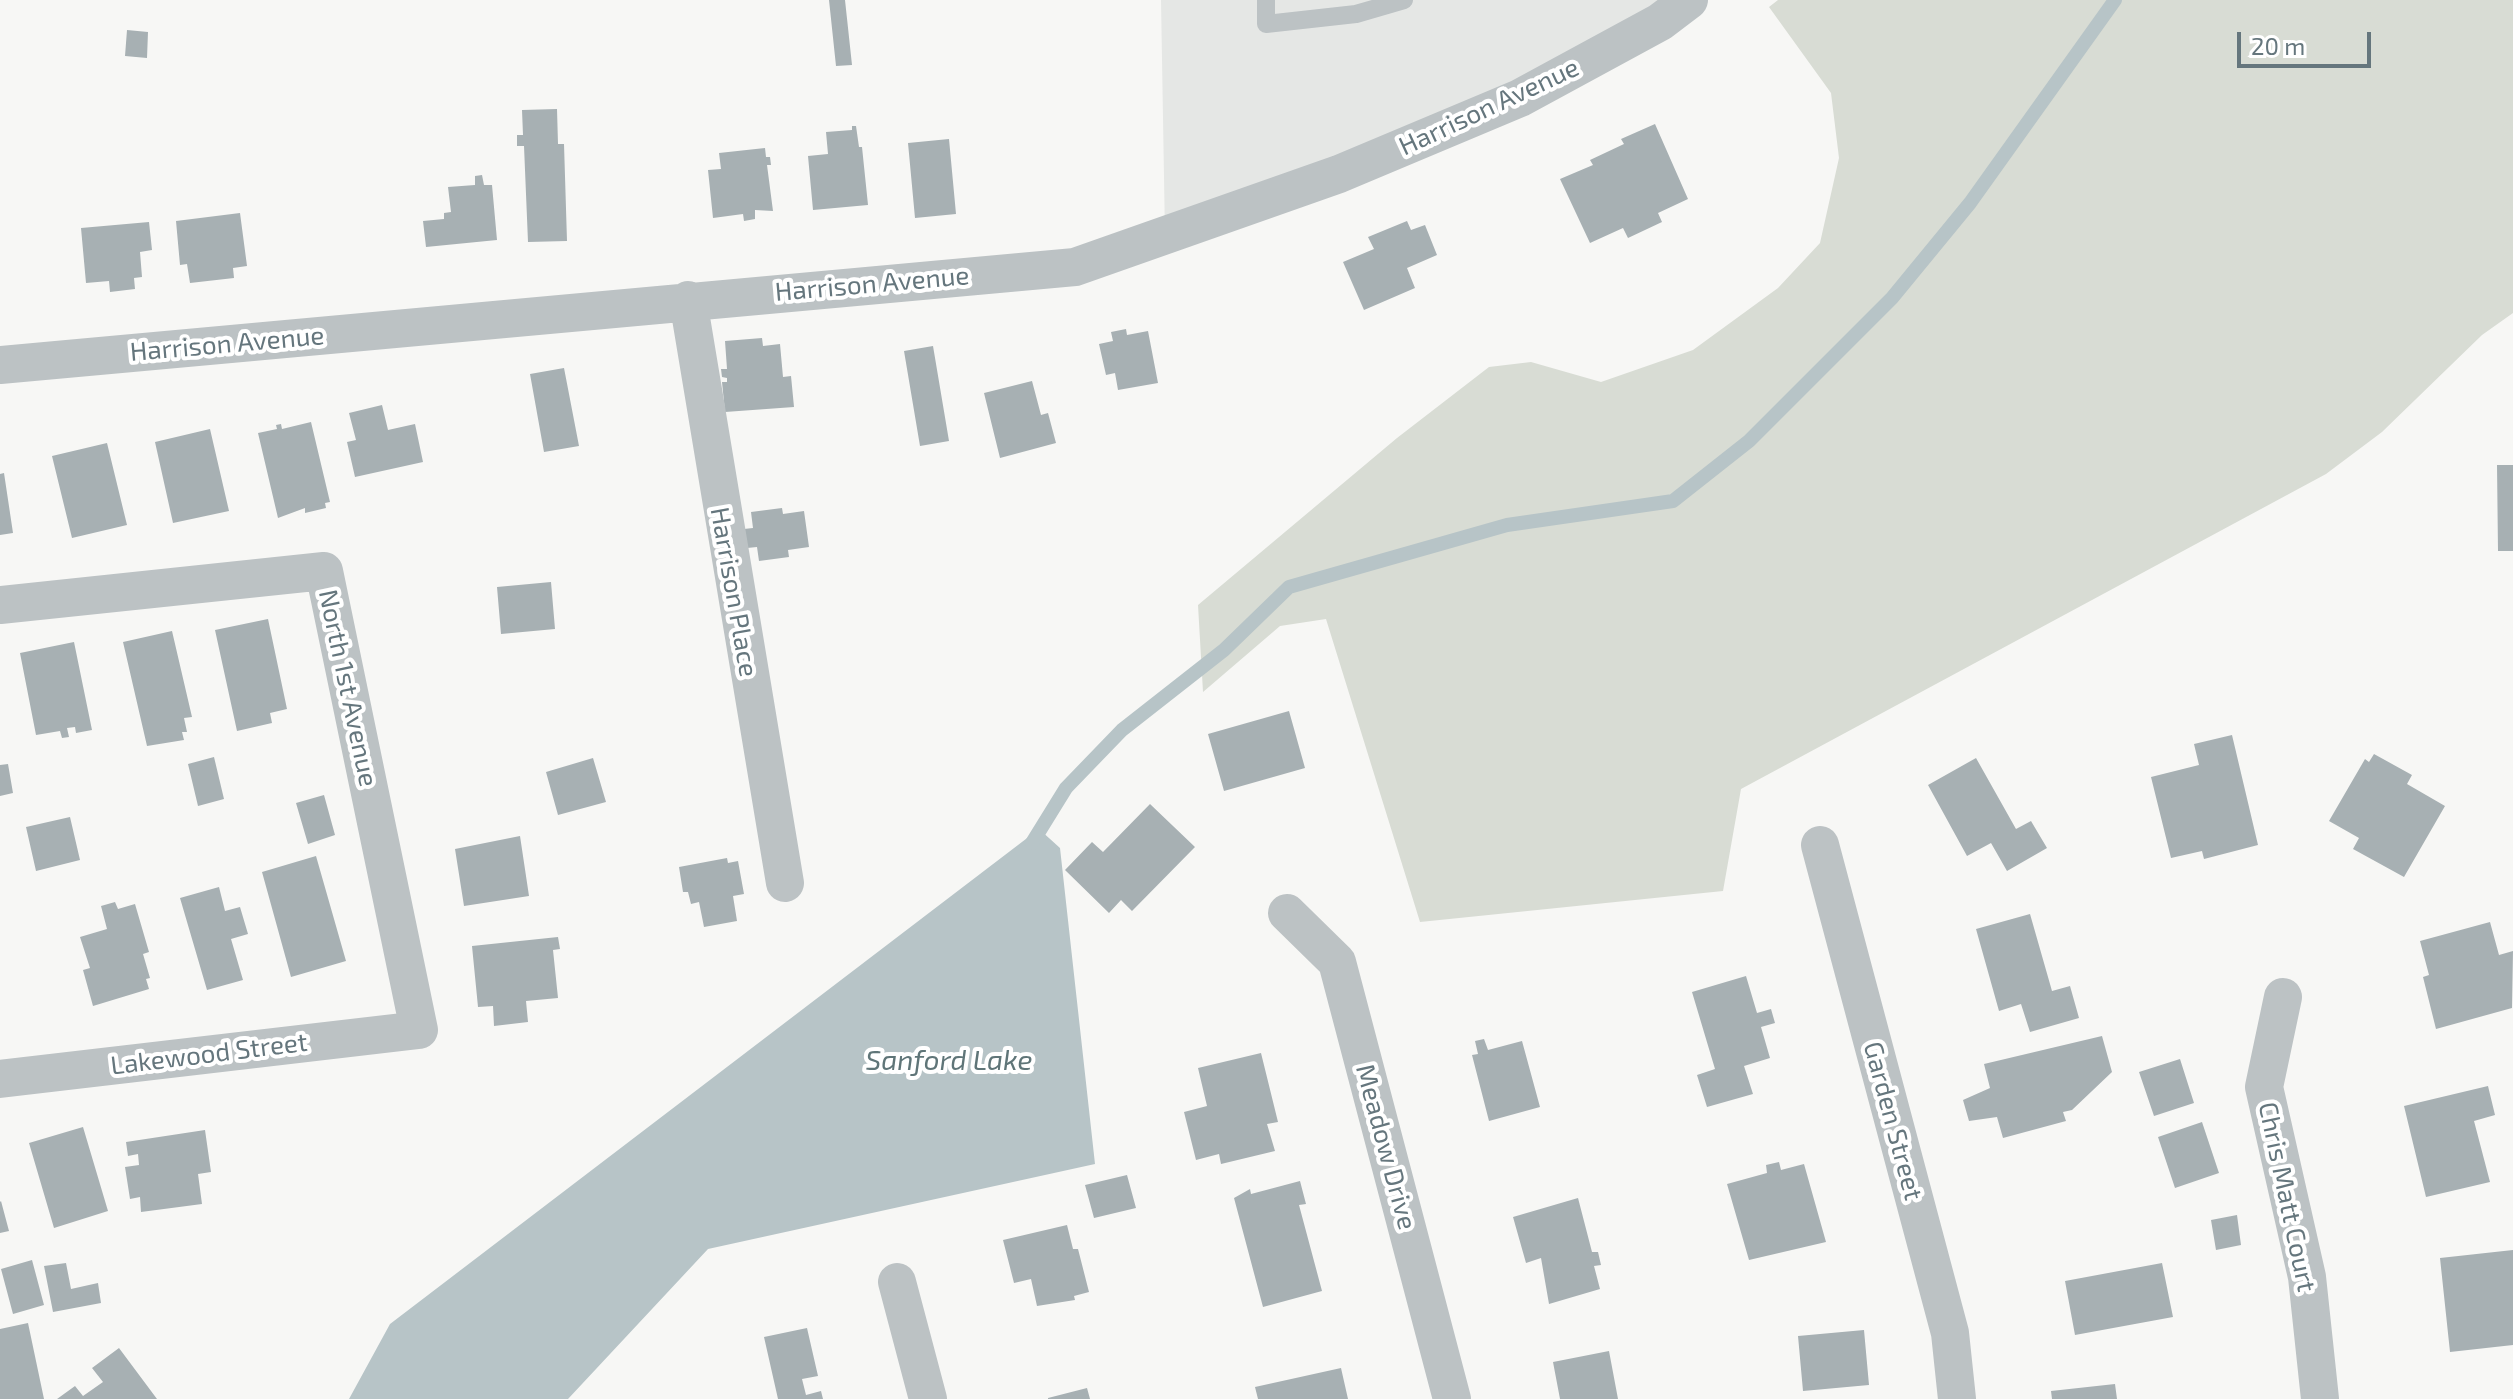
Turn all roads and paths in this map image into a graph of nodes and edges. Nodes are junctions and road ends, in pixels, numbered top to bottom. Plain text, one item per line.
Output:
1 (1266, 0) edge
2 (1404, 0) edge
3 (1689, 0) edge
4 (688, 300) junction
5 (0, 365) edge
6 (0, 605) edge
7 (1820, 845) dead end
8 (785, 883) dead end
9 (1287, 913) dead end
10 (2283, 997) dead end
11 (419, 1030) joint
12 (0, 1079) edge
13 (897, 1282) dead end
14 (928, 1399) edge
15 (1452, 1399) edge
16 (1957, 1399) edge
17 (2320, 1399) edge

1 - 2 lane
3 - 4 street, Harrison Avenue
4 - 5 street, Harrison Avenue
4 - 8 street, Harrison Place
6 - 11 street, North 1st Avenue
7 - 16 street, Garden Street
9 - 15 street, Meadow Drive
10 - 17 street, Chris Matt Court
11 - 12 street, Lakewood Street
13 - 14 street

